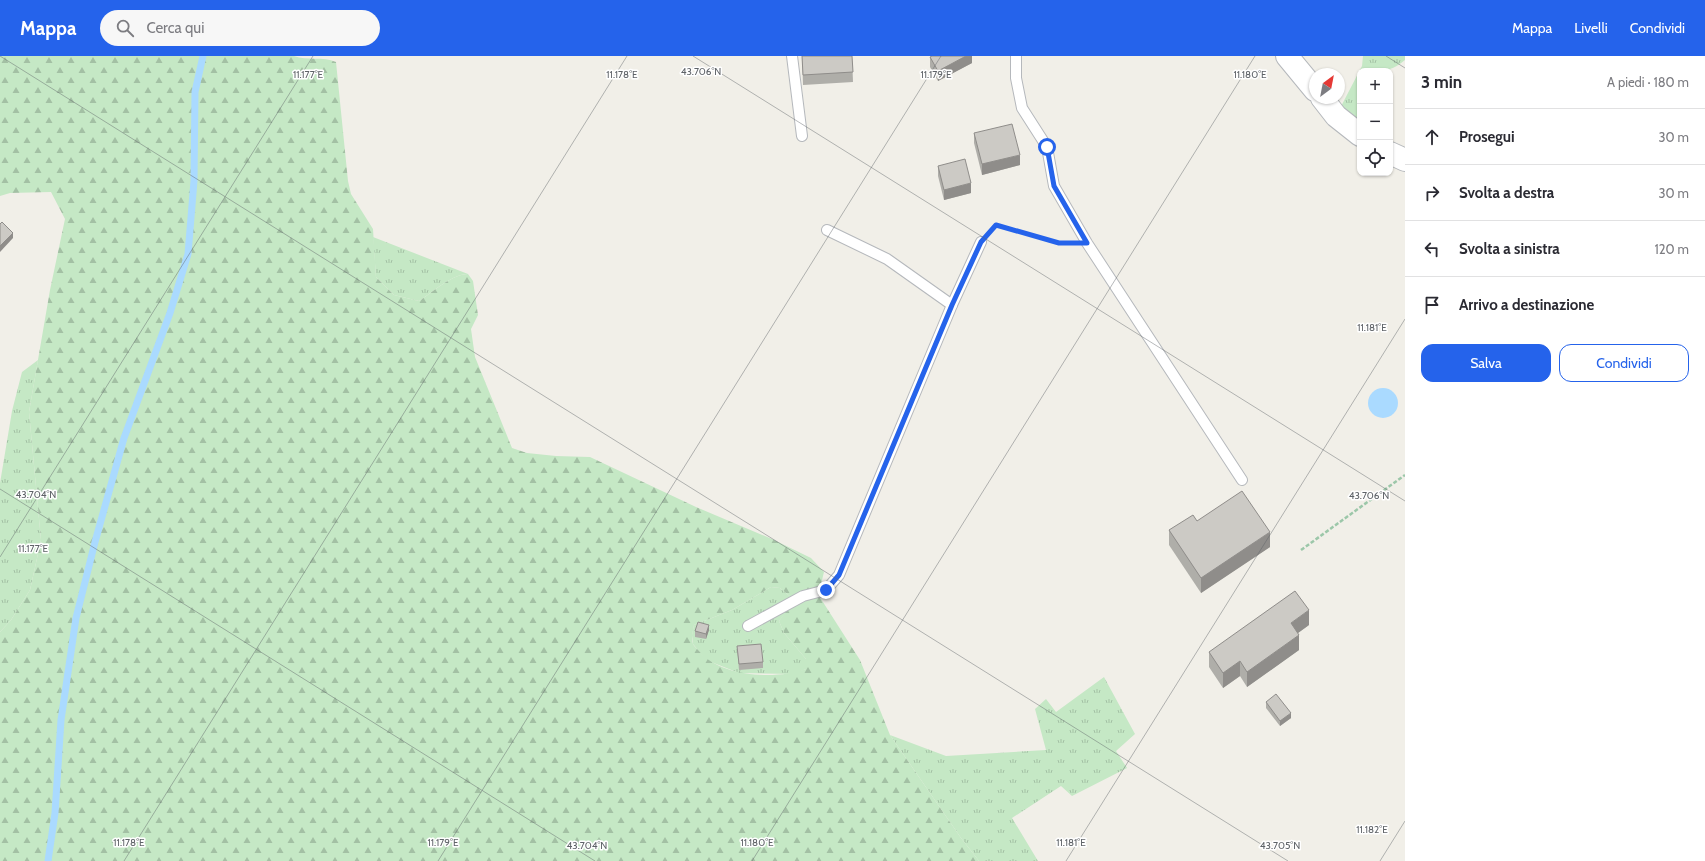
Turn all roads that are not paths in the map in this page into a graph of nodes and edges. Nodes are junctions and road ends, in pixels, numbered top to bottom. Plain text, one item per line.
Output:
1 (792, 56) edge
2 (1016, 56) edge
3 (1287, 56) edge
4 (1309, 83) edge
5 (1327, 104) edge
6 (1357, 132) edge
7 (802, 136) dead end
8 (1393, 154) edge
9 (1405, 160) edge
10 (826, 230) dead end
11 (981, 242) road end
12 (952, 305) junction
13 (1242, 480) dead end
14 (748, 626) dead end

1 - 7 lane
2 - 13 lane
3 - 4 street
5 - 6 street
8 - 9 street
10 - 12 lane
11 - 12 lane
12 - 14 lane

